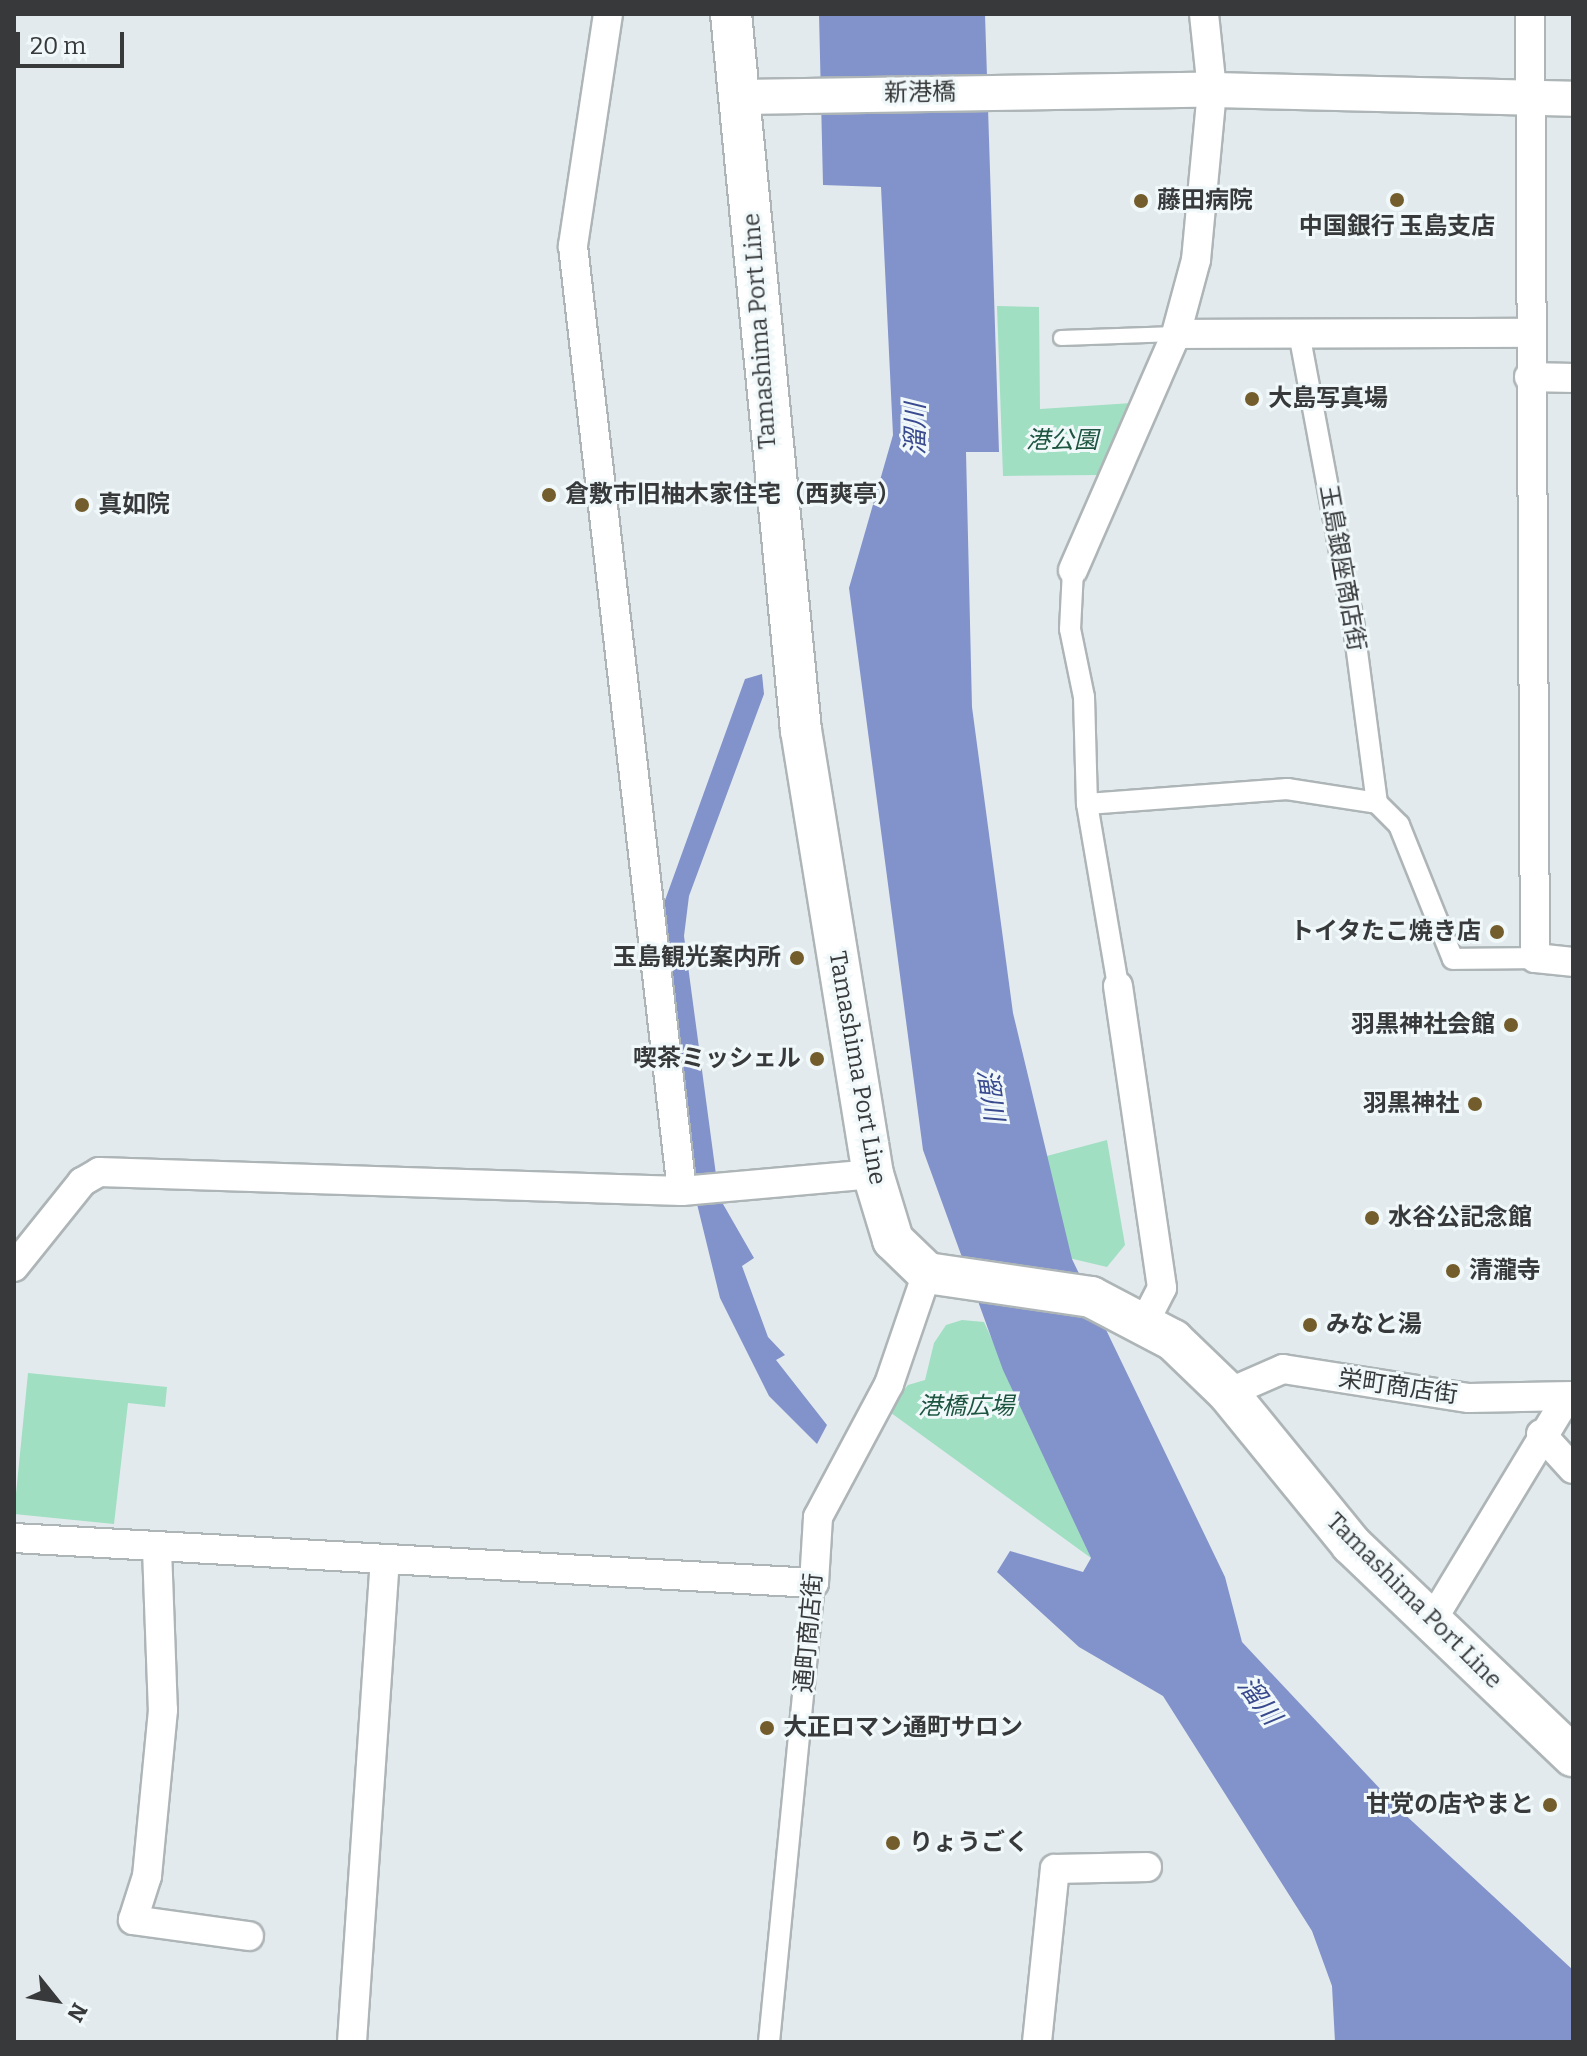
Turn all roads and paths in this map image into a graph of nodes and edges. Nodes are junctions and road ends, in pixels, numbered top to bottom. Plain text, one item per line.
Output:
1 (608, 14) edge
2 (731, 14) edge
3 (1204, 14) edge
4 (1530, 14) edge
5 (1212, 90) junction
6 (1531, 94) junction
7 (742, 97) junction
8 (1573, 99) edge
9 (1299, 333) junction
10 (1529, 333) junction
11 (1176, 334) junction
12 (1061, 338) dead end
13 (1529, 377) junction
14 (1573, 378) edge
15 (1073, 570) joint
16 (1377, 803) junction
17 (1087, 804) junction
18 (1535, 958) junction
19 (1573, 962) edge
20 (1118, 986) joint
21 (873, 1174) junction
22 (682, 1191) junction
23 (14, 1267) edge
24 (938, 1277) junction
25 (1145, 1321) junction
26 (1228, 1393) junction
27 (1570, 1398) edge
28 (1541, 1434) junction
29 (1573, 1469) edge
30 (14, 1538) edge
31 (157, 1549) junction
32 (385, 1561) junction
33 (814, 1583) junction
34 (1431, 1622) junction
35 (1573, 1756) edge
36 (1147, 1867) dead end
37 (249, 1936) dead end
38 (352, 2042) edge
39 (769, 2042) edge
40 (1037, 2042) edge

1 - 22 street
2 - 7 main road, Tamashima Port Line
3 - 5 street
4 - 6 street
5 - 6 street, 新港橋
5 - 7 street, 新港橋
5 - 11 street
6 - 8 street, 新港橋
6 - 10 street
7 - 21 main road, Tamashima Port Line
9 - 10 street
9 - 11 street
9 - 16 street, 玉島銀座商店街
10 - 13 street
11 - 12 lane
11 - 15 street
13 - 14 street
13 - 18 street
15 - 17 street
16 - 17 street
16 - 18 street
17 - 20 street
18 - 19 street
20 - 25 street
21 - 22 street
21 - 24 main road, Tamashima Port Line
22 - 23 street
24 - 25 main road, Tamashima Port Line
24 - 33 street, 通町商店街
25 - 26 main road, Tamashima Port Line
26 - 27 street, 栄町商店街
26 - 34 main road, Tamashima Port Line
27 - 28 street
28 - 29 street
28 - 34 street
30 - 31 street
31 - 32 street
31 - 37 street
32 - 33 street
32 - 38 street
33 - 39 street, 通町商店街
34 - 35 main road, Tamashima Port Line
36 - 40 street

